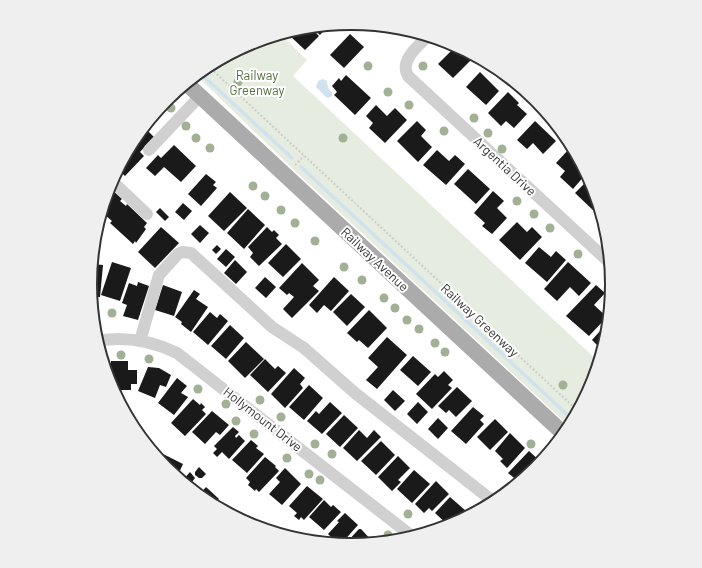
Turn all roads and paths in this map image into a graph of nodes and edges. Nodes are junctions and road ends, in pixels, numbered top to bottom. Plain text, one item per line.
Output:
1 (424, 41) edge
2 (213, 71) edge
3 (190, 87) edge
4 (200, 96) junction
5 (149, 150) dead end
6 (304, 156) junction
7 (292, 168) dead end
8 (117, 185) edge
9 (147, 214) dead end
10 (603, 257) edge
11 (103, 340) edge
12 (140, 341) junction
13 (573, 407) edge
14 (559, 429) edge
15 (488, 497) edge
16 (406, 532) edge

1 - 10 street, Argentia Drive
2 - 6 path, Railway Greenway
3 - 4 main road, Railway Avenue
4 - 5 street
4 - 14 main road, Railway Avenue
6 - 7 path
6 - 13 path, Railway Greenway
8 - 9 street
11 - 12 street, Hollymount Drive
12 - 15 street
12 - 16 street, Hollymount Drive

